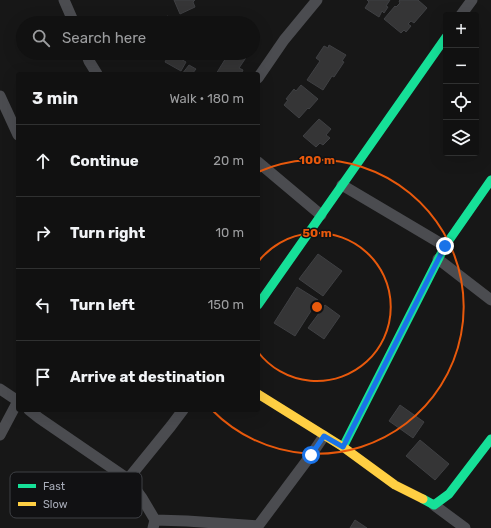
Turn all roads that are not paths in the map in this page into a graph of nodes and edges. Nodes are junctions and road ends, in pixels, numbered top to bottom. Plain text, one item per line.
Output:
1 (64, 0) edge
2 (317, 0) edge
3 (472, 0) edge
4 (463, 12) edge
5 (71, 16) edge
6 (443, 41) edge
7 (90, 60) edge
8 (96, 72) edge
9 (260, 75) edge
10 (0, 96) edge
11 (16, 131) edge
12 (260, 164) edge
13 (491, 180) edge
14 (342, 186) junction
15 (321, 215) junction
16 (445, 246) junction
17 (438, 259) junction
18 (491, 300) edge
19 (260, 302) edge
20 (0, 389) edge
21 (260, 395) edge
22 (16, 400) edge
23 (16, 405) edge
24 (32, 412) edge
25 (182, 412) edge
26 (0, 435) edge
27 (324, 436) junction
28 (491, 439) edge
29 (343, 447) junction
30 (118, 472) edge
31 (134, 472) edge
32 (142, 498) edge
33 (434, 505) junction
34 (154, 524) edge
35 (259, 527) edge
36 (465, 528) edge

1 - 5 street
2 - 9 street
3 - 4 street
6 - 14 street
7 - 8 street
10 - 11 street
12 - 15 street
13 - 16 street
14 - 15 street
14 - 16 street
15 - 19 street
16 - 17 street
17 - 18 street
17 - 29 street
20 - 22 street
21 - 27 street
23 - 26 street
24 - 30 street
25 - 31 street
27 - 29 street
27 - 35 street
28 - 33 street
29 - 33 street
32 - 34 street
33 - 36 street
34 - 35 street

